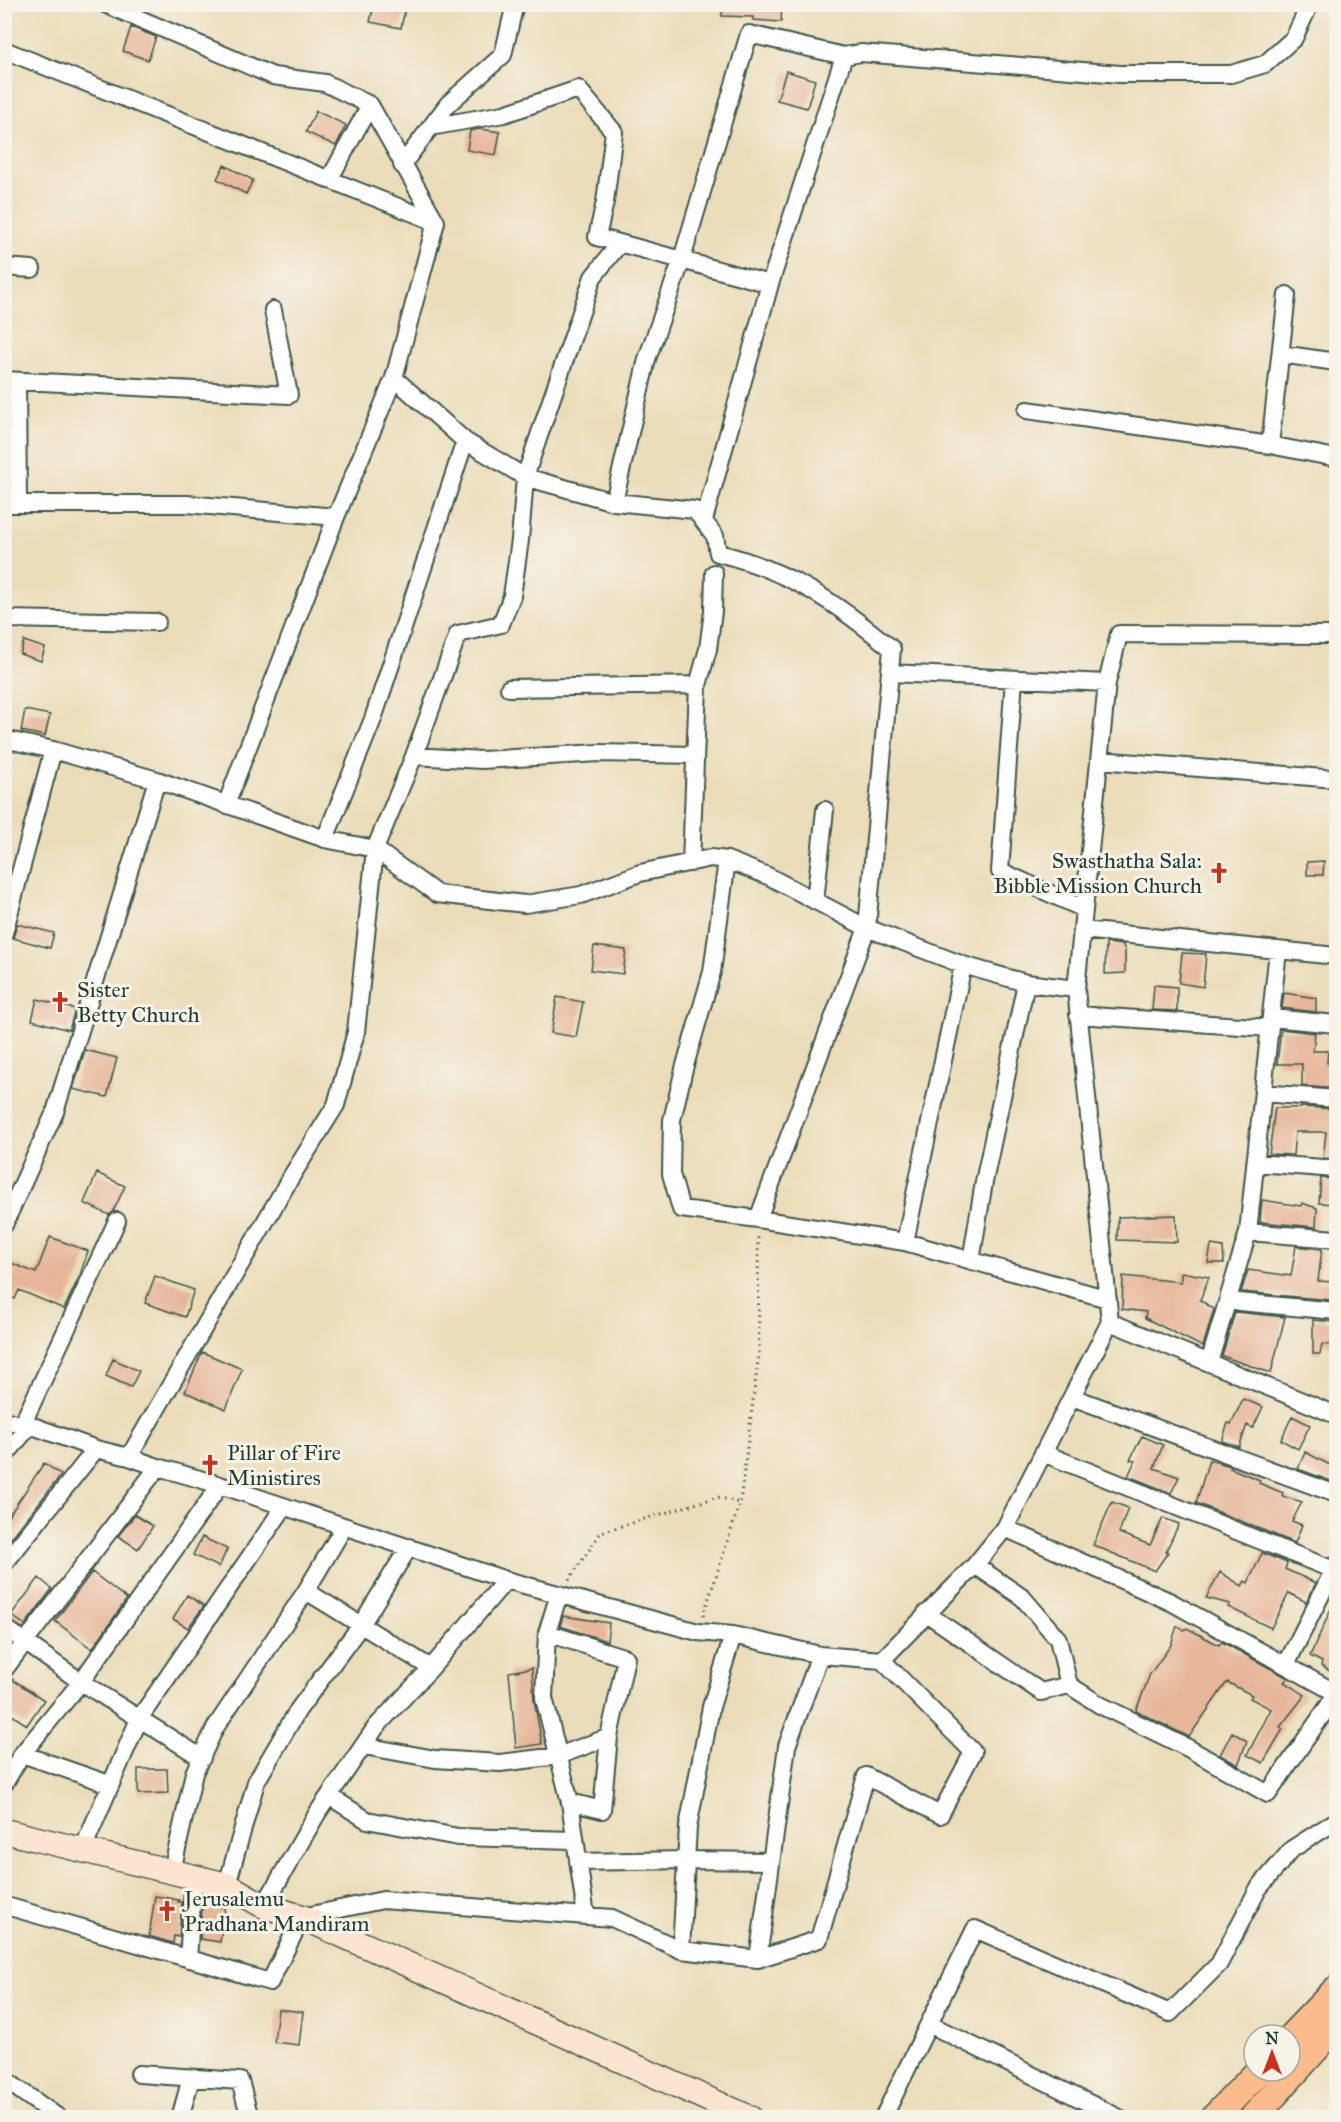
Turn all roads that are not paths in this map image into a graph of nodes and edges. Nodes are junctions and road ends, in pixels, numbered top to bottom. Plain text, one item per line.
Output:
1 (105, 4) edge
2 (515, 4) edge
3 (1311, 5) edge
4 (4, 50) edge
5 (844, 56) junction
6 (370, 105) junction
7 (430, 128) junction
8 (402, 165) junction
9 (329, 180) junction
10 (436, 222) junction
11 (620, 243) junction
12 (682, 259) junction
13 (4, 267) edge
14 (32, 269) dead end
15 (770, 284) junction
16 (1287, 295) dead end
17 (273, 310) dead end
18 (1281, 354) junction
19 (1336, 362) edge
20 (394, 378) junction
21 (11, 380) edge
22 (1027, 410) dead end
23 (465, 441) junction
24 (1270, 445) junction
25 (1336, 458) edge
26 (525, 477) junction
27 (614, 502) junction
28 (11, 504) edge
29 (336, 517) junction
30 (704, 520) junction
31 (714, 573) dead end
32 (4, 619) edge
33 (157, 622) dead end
34 (1336, 635) edge
35 (890, 673) junction
36 (1014, 679) junction
37 (1107, 683) junction
38 (698, 685) junction
39 (509, 688) dead end
40 (4, 738) edge
41 (53, 750) junction
42 (695, 755) junction
43 (414, 756) junction
44 (1099, 760) junction
45 (1336, 779) edge
46 (157, 780) junction
47 (226, 805) junction
48 (825, 810) dead end
49 (325, 839) junction
50 (375, 849) junction
51 (728, 861) junction
52 (691, 862) junction
53 (815, 901) junction
54 (1084, 909) junction
55 (867, 928) junction
56 (1082, 930) junction
57 (4, 933) edge
58 (1278, 950) junction
59 (1336, 956) edge
60 (963, 965) junction
61 (1026, 982) junction
62 (1076, 989) junction
63 (1078, 1015) junction
64 (1270, 1023) junction
65 (1336, 1024) edge
66 (1263, 1093) junction
67 (1336, 1099) edge
68 (1255, 1163) junction
69 (1336, 1169) edge
70 (758, 1219) junction
71 (117, 1221) dead end
72 (4, 1225) edge
73 (1248, 1232) junction
74 (1336, 1239) edge
75 (905, 1242) junction
76 (971, 1261) junction
77 (1108, 1299) junction
78 (1228, 1301) junction
79 (1336, 1311) edge
80 (1110, 1322) junction
81 (1209, 1363) junction
82 (1072, 1397) junction
83 (1336, 1415) edge
84 (4, 1420) edge
85 (26, 1425) junction
86 (96, 1449) junction
87 (1043, 1453) junction
88 (4, 1457) edge
89 (129, 1457) junction
90 (158, 1467) junction
91 (220, 1485) junction
92 (1336, 1494) edge
93 (284, 1507) junction
94 (344, 1527) junction
95 (1005, 1528) junction
96 (409, 1547) junction
97 (4, 1564) edge
98 (975, 1565) junction
99 (1336, 1569) edge
100 (506, 1580) junction
101 (306, 1591) junction
102 (559, 1594) junction
103 (926, 1613) junction
104 (361, 1625) junction
105 (4, 1628) edge
106 (547, 1632) junction
107 (733, 1635) junction
108 (25, 1641) junction
109 (820, 1655) junction
110 (882, 1660) junction
111 (1286, 1665) junction
112 (431, 1668) junction
113 (4, 1670) edge
114 (81, 1682) junction
115 (1069, 1685) junction
116 (1336, 1694) edge
117 (139, 1719) junction
118 (609, 1737) junction
119 (363, 1746) junction
120 (22, 1754) junction
121 (558, 1755) junction
122 (202, 1758) junction
123 (4, 1784) edge
124 (110, 1784) junction
125 (329, 1796) junction
126 (570, 1802) junction
127 (1336, 1821) edge
128 (4, 1831) edge
129 (575, 1840) junction
130 (82, 1851) junction
131 (686, 1860) junction
132 (770, 1861) junction
133 (578, 1863) junction
134 (183, 1874) junction
135 (227, 1885) junction
136 (264, 1906) junction
137 (4, 1909) edge
138 (586, 1916) junction
139 (302, 1917) junction
140 (681, 1950) junction
141 (188, 1959) junction
142 (758, 1959) junction
143 (1336, 1990) edge
144 (929, 2024) junction
145 (1302, 2025) edge
146 (1336, 2026) edge
147 (139, 2074) dead end
148 (191, 2078) junction
149 (4, 2079) edge
150 (1248, 2083) edge
151 (54, 2115) edge
152 (738, 2115) edge
153 (180, 2118) edge
154 (250, 2118) edge
155 (883, 2118) edge
156 (1119, 2118) edge
157 (1214, 2118) edge
158 (1253, 2118) edge

1 - 6 street
2 - 7 street
3 - 5 street
4 - 9 street
5 - 12 street
5 - 15 street
6 - 8 street
6 - 9 street
7 - 8 street
7 - 11 street
8 - 10 street
9 - 10 street
10 - 20 street
11 - 12 street
11 - 26 street
12 - 15 street
12 - 27 street
13 - 14 street
15 - 30 street
16 - 18 street
17 - 21 street
18 - 19 street
18 - 24 street
20 - 23 street
20 - 29 street
21 - 28 street
22 - 24 street
23 - 26 street
23 - 49 street
24 - 25 street
26 - 27 street
26 - 43 street
27 - 30 street
28 - 29 street
29 - 47 street
30 - 35 street
31 - 38 street
32 - 33 street
34 - 37 street
35 - 36 street
35 - 55 street
36 - 37 street
36 - 54 street
37 - 44 street
38 - 39 street
38 - 42 street
40 - 41 street
41 - 46 street
41 - 57 street
42 - 43 street
42 - 52 street
43 - 50 street
44 - 45 street
44 - 54 street
46 - 47 street
46 - 72 street
47 - 49 street
48 - 53 street
49 - 50 street
50 - 52 street
50 - 89 street
51 - 52 street
51 - 53 street
51 - 70 street
53 - 55 street
54 - 56 street
55 - 60 street
55 - 70 street
56 - 58 street
56 - 62 street
58 - 59 street
58 - 64 street
60 - 61 street
60 - 75 street
61 - 62 street
61 - 76 street
62 - 63 street
63 - 64 street
63 - 77 street
64 - 65 street
64 - 66 street
66 - 67 street
66 - 68 street
68 - 69 street
68 - 73 street
70 - 75 street
71 - 85 street
73 - 74 street
73 - 78 street
75 - 76 street
76 - 77 street
77 - 80 street
78 - 79 street
78 - 81 street
80 - 81 street
80 - 82 street
81 - 83 street
82 - 87 street
82 - 92 street
84 - 85 street
85 - 86 street
85 - 88 street
86 - 89 street
86 - 97 street
87 - 95 street
87 - 99 street
89 - 90 street
90 - 91 street
90 - 108 street
91 - 93 street
91 - 114 street
93 - 94 street
93 - 117 street
94 - 96 street
94 - 101 street
95 - 98 street
95 - 111 street
96 - 100 street
96 - 104 street
98 - 103 street
98 - 115 street
99 - 111 street
100 - 102 street
100 - 112 street
101 - 104 street
101 - 122 street
102 - 106 street
102 - 107 street
103 - 110 street
103 - 115 street
104 - 112 street
104 - 135 street
105 - 108 street
106 - 118 street
106 - 121 street
107 - 109 street
107 - 131 street
108 - 113 street
108 - 114 street
109 - 110 street
109 - 132 street
110 - 142 street
111 - 116 street
112 - 119 street
114 - 117 street
114 - 120 street
115 - 116 street
117 - 122 street
117 - 124 street
118 - 121 street
118 - 126 street
119 - 121 street
119 - 125 street
120 - 123 street
120 - 124 street
121 - 126 street
122 - 134 street
124 - 130 street
125 - 129 street
125 - 136 street
126 - 129 street
127 - 144 street
128 - 130 street
129 - 133 street
130 - 134 street
131 - 132 street
131 - 133 street
131 - 140 street
132 - 142 street
133 - 138 street
134 - 135 street
134 - 141 street
135 - 136 street
136 - 139 street
137 - 141 street
138 - 139 street
138 - 140 street
139 - 141 street
139 - 152 street
140 - 142 street
143 - 145 main road
144 - 155 street
144 - 156 street
146 - 158 main road
147 - 148 street
148 - 153 street
148 - 154 street
149 - 151 street
150 - 157 main road

